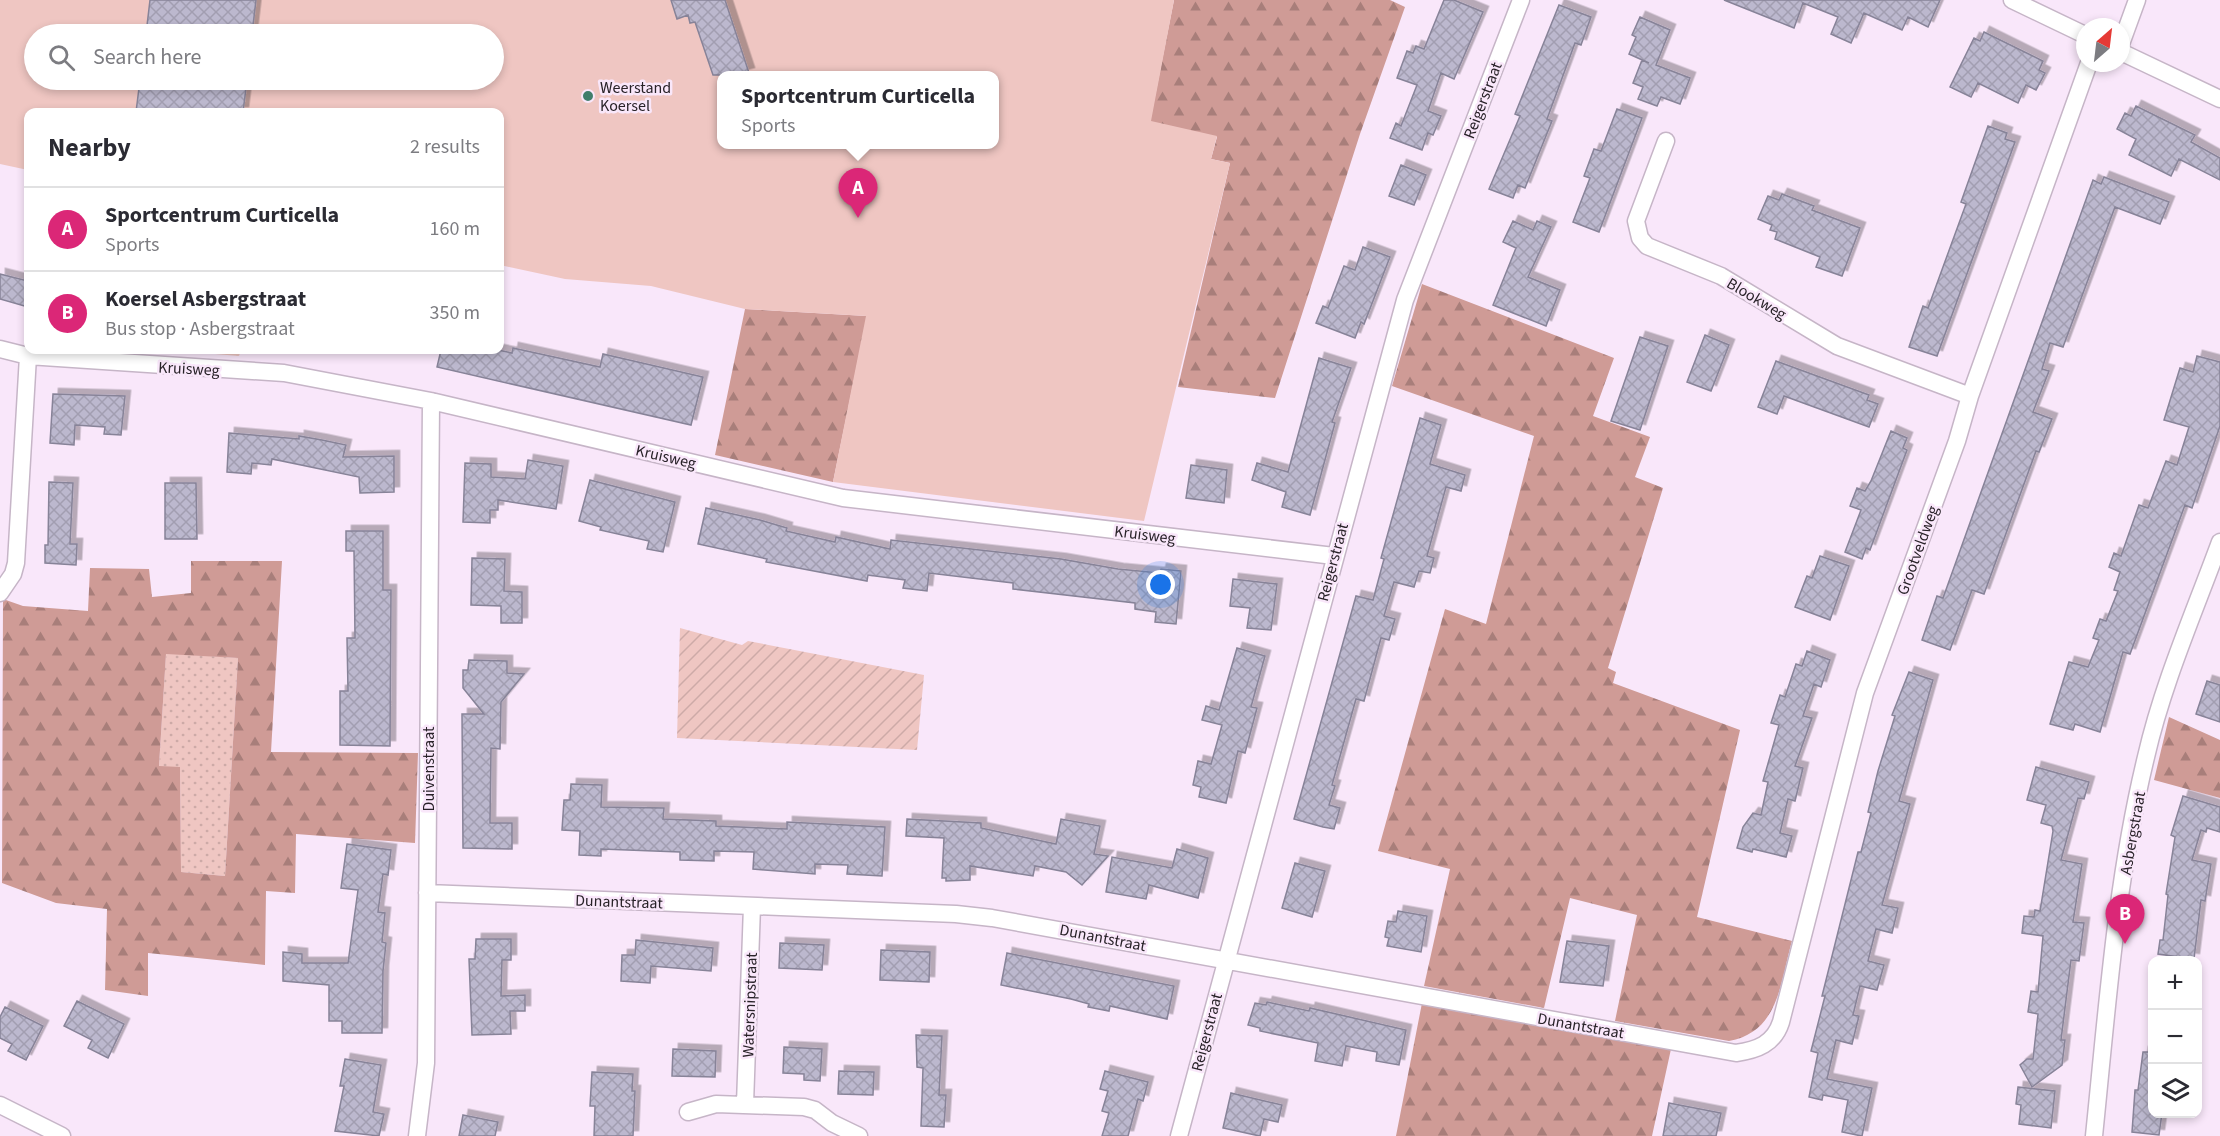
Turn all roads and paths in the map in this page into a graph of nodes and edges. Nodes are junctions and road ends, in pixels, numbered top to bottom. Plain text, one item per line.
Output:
1 (1521, 0) edge
2 (2012, 0) edge
3 (2137, 0) edge
4 (2130, 19) edge
5 (2076, 31) edge
6 (2130, 56) edge
7 (2086, 72) edge
8 (2220, 99) edge
9 (1666, 141) dead end
10 (0, 349) edge
11 (28, 356) junction
12 (1970, 396) junction
13 (431, 401) junction
14 (2220, 542) edge
15 (1334, 556) junction
16 (0, 593) edge
17 (427, 893) junction
18 (752, 906) junction
19 (1225, 961) junction
20 (1768, 1043) joint
21 (745, 1104) junction
22 (0, 1105) edge
23 (688, 1112) dead end
24 (63, 1136) edge
25 (417, 1136) edge
26 (859, 1136) edge
27 (1179, 1136) edge
28 (2094, 1136) edge

1 - 15 street, Reigerstraat
2 - 5 street
3 - 4 street
6 - 8 street
7 - 12 street, Grootveldweg
9 - 12 street, Blookweg
10 - 11 street, Kruisweg
11 - 13 street, Kruisweg
11 - 16 street
12 - 20 street, Grootveldweg
13 - 15 street, Kruisweg
13 - 17 street, Duivenstraat
14 - 28 street, Asbergstraat
15 - 19 street, Reigerstraat
17 - 18 street, Dunantstraat
17 - 25 street, Duivenstraat
18 - 19 street, Dunantstraat
18 - 21 street, Watersnipstraat
19 - 20 street, Dunantstraat
19 - 27 street, Reigerstraat
21 - 23 street
21 - 26 street
22 - 24 street

